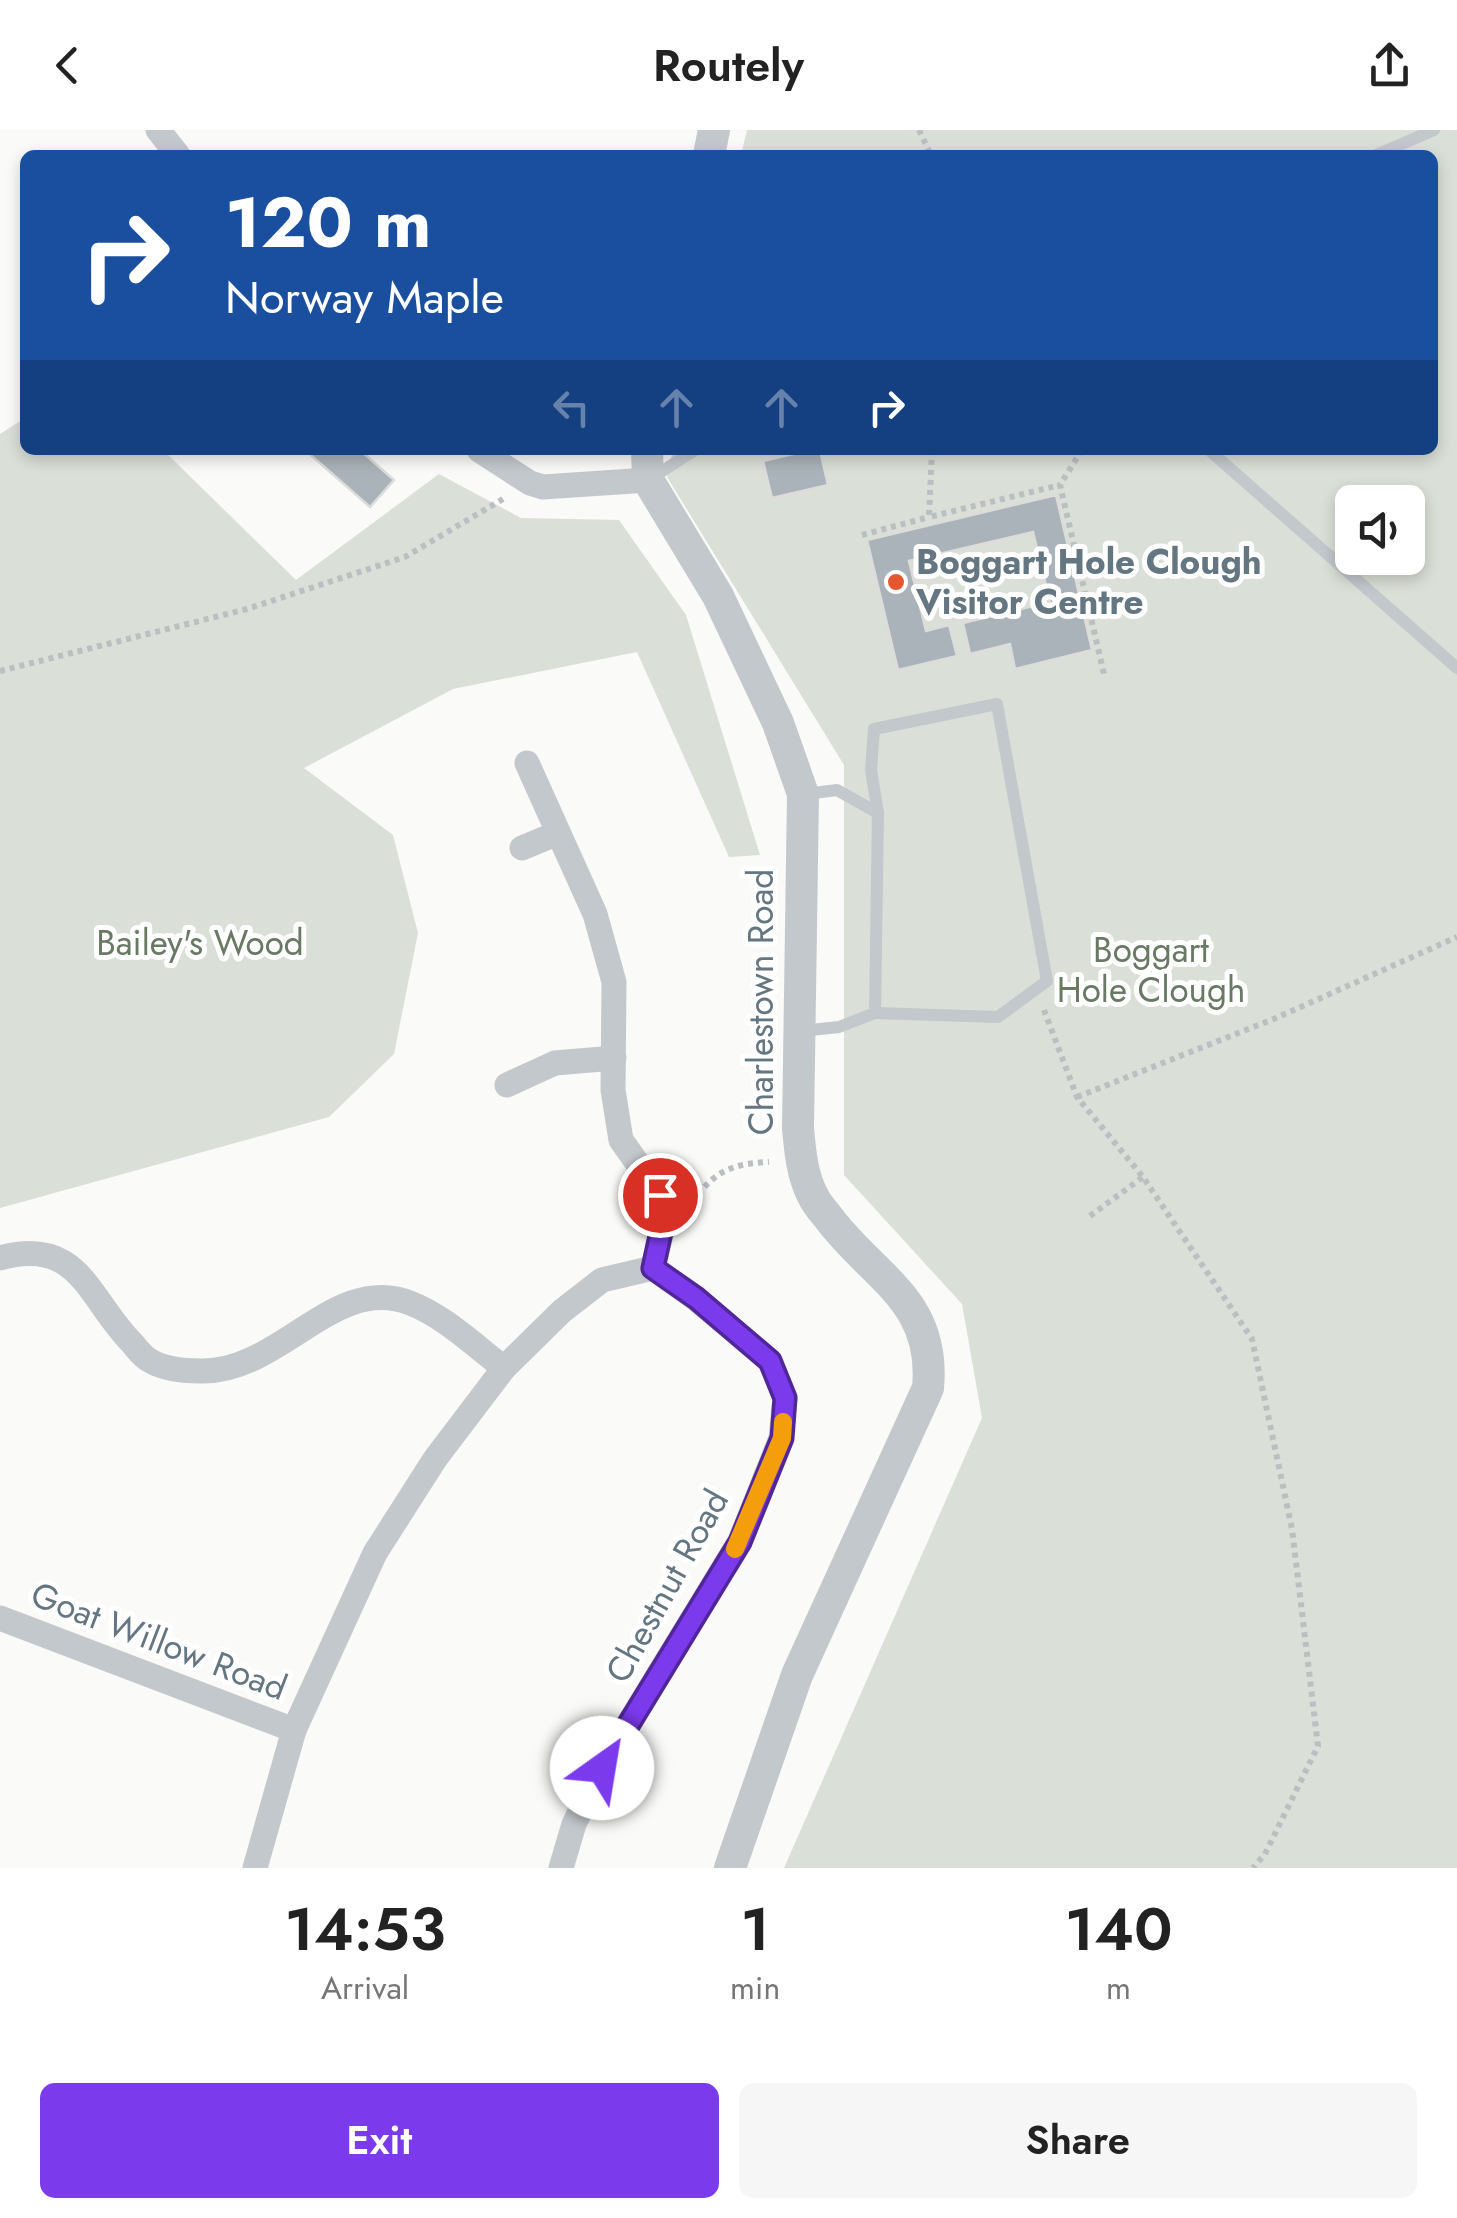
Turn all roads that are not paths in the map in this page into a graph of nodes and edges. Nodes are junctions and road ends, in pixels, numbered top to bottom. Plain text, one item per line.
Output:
1 (158, 130) edge
2 (1434, 130) edge
3 (174, 150) edge
4 (1388, 150) edge
5 (487, 455) edge
6 (679, 455) edge
7 (1215, 455) edge
8 (647, 465) edge
9 (1457, 668) edge
10 (527, 764) dead end
11 (803, 794) junction
12 (878, 813) junction
13 (558, 833) junction
14 (522, 848) dead end
15 (875, 1013) junction
16 (801, 1031) junction
17 (614, 1058) junction
18 (507, 1084) dead end
19 (0, 1258) edge
20 (653, 1268) junction
21 (504, 1368) junction
22 (0, 1618) edge
23 (294, 1730) junction
24 (256, 1868) edge
25 (561, 1868) edge
26 (730, 1868) edge

1 - 3 street
2 - 4 lane
5 - 8 street
6 - 8 lane
7 - 9 lane
8 - 11 street, Charlestown Road
10 - 13 street
11 - 12 lane
11 - 16 street, Charlestown Road
12 - 15 lane
12 - 15 lane
13 - 14 street
13 - 17 street
15 - 16 lane
16 - 26 street, Charlestown Road
17 - 18 street
17 - 20 street
19 - 21 street
20 - 21 street
20 - 25 street, Chestnut Road
21 - 23 street
22 - 23 street, Goat Willow Road
23 - 24 street

